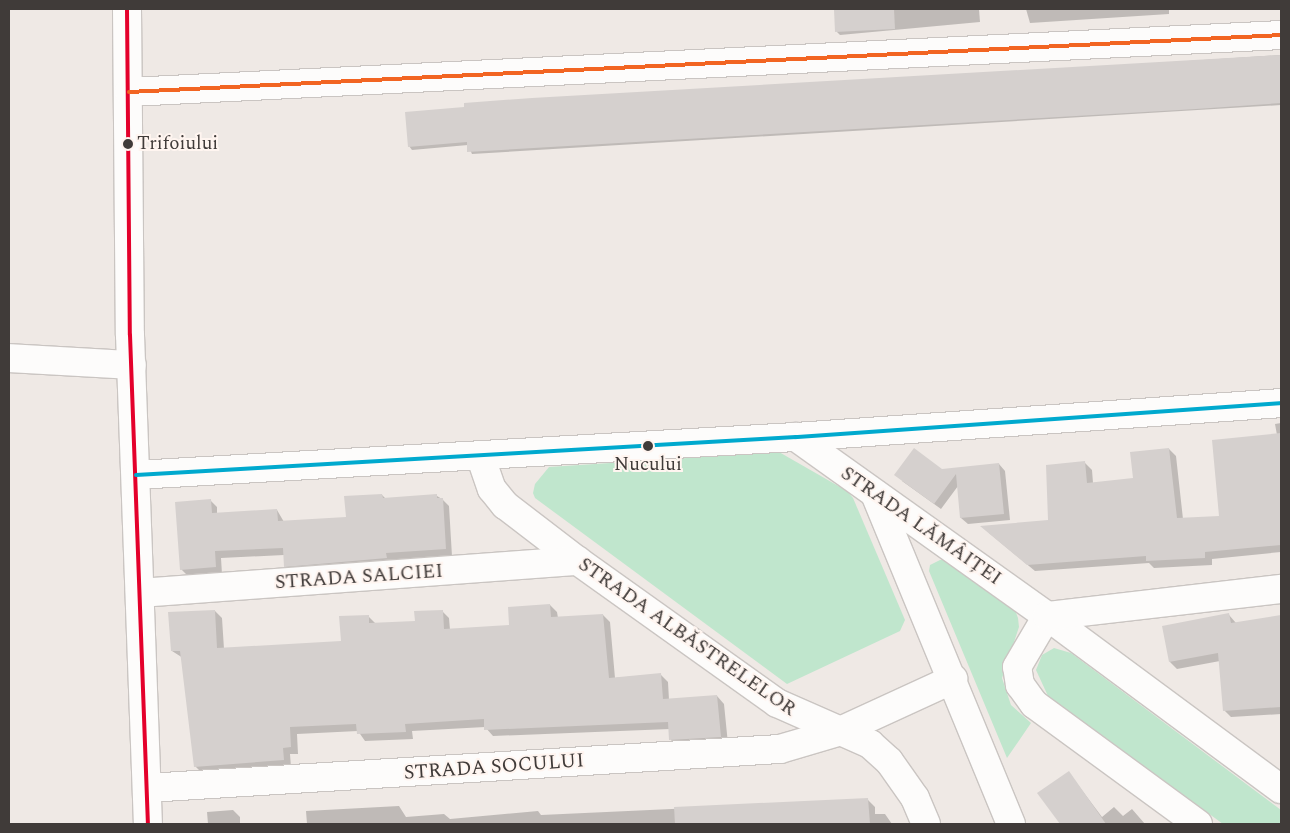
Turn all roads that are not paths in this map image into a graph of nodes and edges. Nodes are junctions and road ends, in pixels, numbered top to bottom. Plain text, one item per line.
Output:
1 (126, 9) edge
2 (1281, 35) edge
3 (129, 92) junction
4 (9, 358) edge
5 (132, 365) junction
6 (1281, 403) edge
7 (796, 437) junction
8 (480, 455) junction
9 (136, 475) junction
10 (875, 494) junction
11 (578, 561) junction
12 (1281, 589) edge
13 (140, 593) junction
14 (1047, 616) junction
15 (953, 680) junction
16 (838, 732) junction
17 (147, 788) junction
18 (1281, 789) edge
19 (148, 824) edge
20 (926, 824) edge
21 (1011, 824) edge
22 (1198, 824) edge

1 - 3 street
2 - 3 street
3 - 5 street
4 - 5 street
5 - 9 street
6 - 7 street
7 - 8 street
7 - 10 street, STRADA LĂMÂIȚEI
8 - 9 street
8 - 11 street, STRADA ALBĂSTRELELOR
9 - 13 street
10 - 14 street, STRADA LĂMÂIȚEI
10 - 15 street
11 - 13 street, STRADA SALCIEI
11 - 16 street, STRADA ALBĂSTRELELOR
12 - 14 street
13 - 17 street
14 - 18 street, STRADA LĂMÂIȚEI
14 - 22 street
15 - 16 street, STRADA SOCULUI
15 - 21 street
16 - 17 street, STRADA SOCULUI
16 - 20 street, STRADA ALBĂSTRELELOR
17 - 19 street

